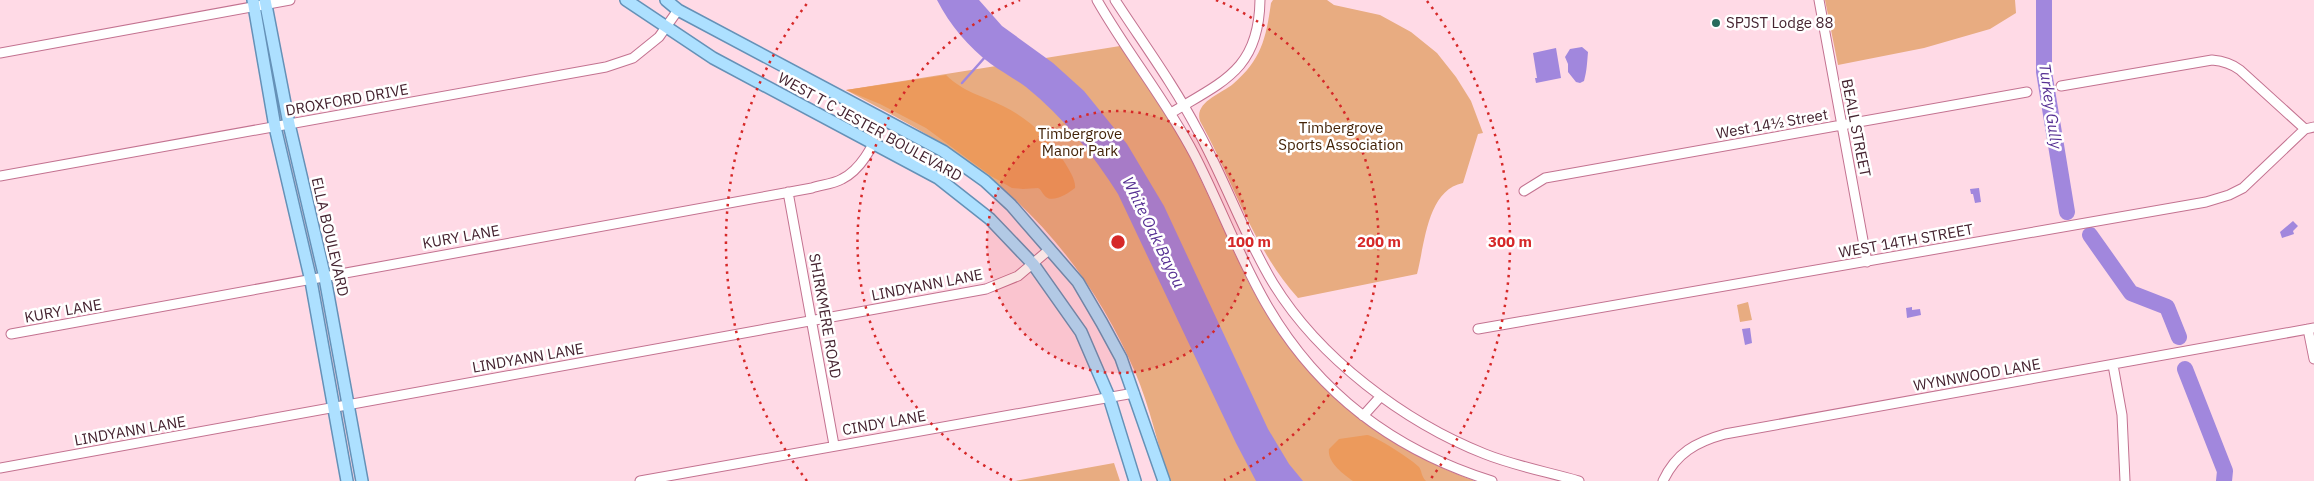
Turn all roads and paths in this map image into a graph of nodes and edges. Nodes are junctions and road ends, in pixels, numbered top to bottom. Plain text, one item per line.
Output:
1 (290, 0) edge
2 (626, 0) edge
3 (666, 0) edge
4 (1097, 0) edge
5 (1115, 0) edge
6 (1260, 0) edge
7 (1819, 0) edge
8 (266, 2) edge
9 (253, 3) edge
10 (678, 10) junction
11 (665, 28) junction
12 (0, 53) edge
13 (2061, 86) dead end
14 (2027, 92) dead end
15 (1184, 106) junction
16 (1171, 113) junction
17 (885, 120) junction
18 (289, 124) junction
19 (1841, 126) junction
20 (275, 127) junction
21 (2310, 128) edge
22 (874, 142) junction
23 (0, 176) edge
24 (1524, 191) dead end
25 (788, 192) junction
26 (1050, 249) junction
27 (1867, 262) junction
28 (1033, 264) junction
29 (325, 278) junction
30 (311, 281) junction
31 (812, 321) junction
32 (1478, 329) dead end
33 (2311, 329) edge
34 (10, 334) dead end
35 (2314, 358) edge
36 (2113, 365) junction
37 (1134, 393) junction
38 (1381, 396) junction
39 (1109, 398) junction
40 (349, 405) junction
41 (333, 408) junction
42 (1363, 416) junction
43 (834, 446) junction
44 (0, 468) edge
45 (657, 479) edge
46 (347, 481) edge
47 (362, 481) edge
48 (640, 481) edge
49 (1135, 481) edge
50 (1164, 481) edge
51 (1492, 481) edge
52 (1579, 481) edge
53 (1663, 481) edge
54 (2125, 481) edge

1 - 8 street
2 - 11 main road, WEST T C JESTER BOULEVARD
3 - 10 main road, WEST T C JESTER BOULEVARD
4 - 16 street
5 - 15 street
6 - 15 street
7 - 19 street, BEALL STREET
8 - 9 street
8 - 18 main road, ELLA BOULEVARD
9 - 12 street
9 - 20 main road, ELLA BOULEVARD
10 - 11 street, DROXFORD DRIVE
10 - 17 main road, WEST T C JESTER BOULEVARD
11 - 18 street, DROXFORD DRIVE
11 - 22 main road, WEST T C JESTER BOULEVARD
13 - 21 street
14 - 19 street, West 14½ Street
15 - 16 street
15 - 38 street
16 - 42 street
17 - 22 street, KURY LANE
17 - 26 main road, WEST T C JESTER BOULEVARD
18 - 20 street, DROXFORD DRIVE
18 - 29 main road, ELLA BOULEVARD
19 - 24 street, West 14½ Street
19 - 27 street, BEALL STREET
20 - 23 street, DROXFORD DRIVE
20 - 30 main road, ELLA BOULEVARD
21 - 27 street, WEST 14TH STREET
22 - 25 street, KURY LANE
22 - 28 main road, WEST T C JESTER BOULEVARD
25 - 29 street, KURY LANE
25 - 31 street, SHIRKMERE ROAD
26 - 28 street, LINDYANN LANE
26 - 37 main road, WEST T C JESTER BOULEVARD
27 - 32 street, WEST 14TH STREET
28 - 31 street, LINDYANN LANE
28 - 39 main road, WEST T C JESTER BOULEVARD
29 - 30 street, KURY LANE
29 - 40 main road, ELLA BOULEVARD
30 - 34 street, KURY LANE
30 - 41 main road, ELLA BOULEVARD
31 - 40 street, LINDYANN LANE
31 - 43 street, SHIRKMERE ROAD
33 - 35 street
33 - 36 street, WYNNWOOD LANE
36 - 53 street, WYNNWOOD LANE
36 - 54 street
37 - 39 street, CINDY LANE
37 - 50 main road, WEST T C JESTER BOULEVARD
38 - 42 street
38 - 52 street
39 - 43 street, CINDY LANE
39 - 49 main road, WEST T C JESTER BOULEVARD
40 - 41 street, LINDYANN LANE
40 - 47 main road, ELLA BOULEVARD
41 - 44 street, LINDYANN LANE
41 - 46 main road, ELLA BOULEVARD
42 - 51 street
43 - 45 street, CINDY LANE
45 - 48 street, CINDY LANE

